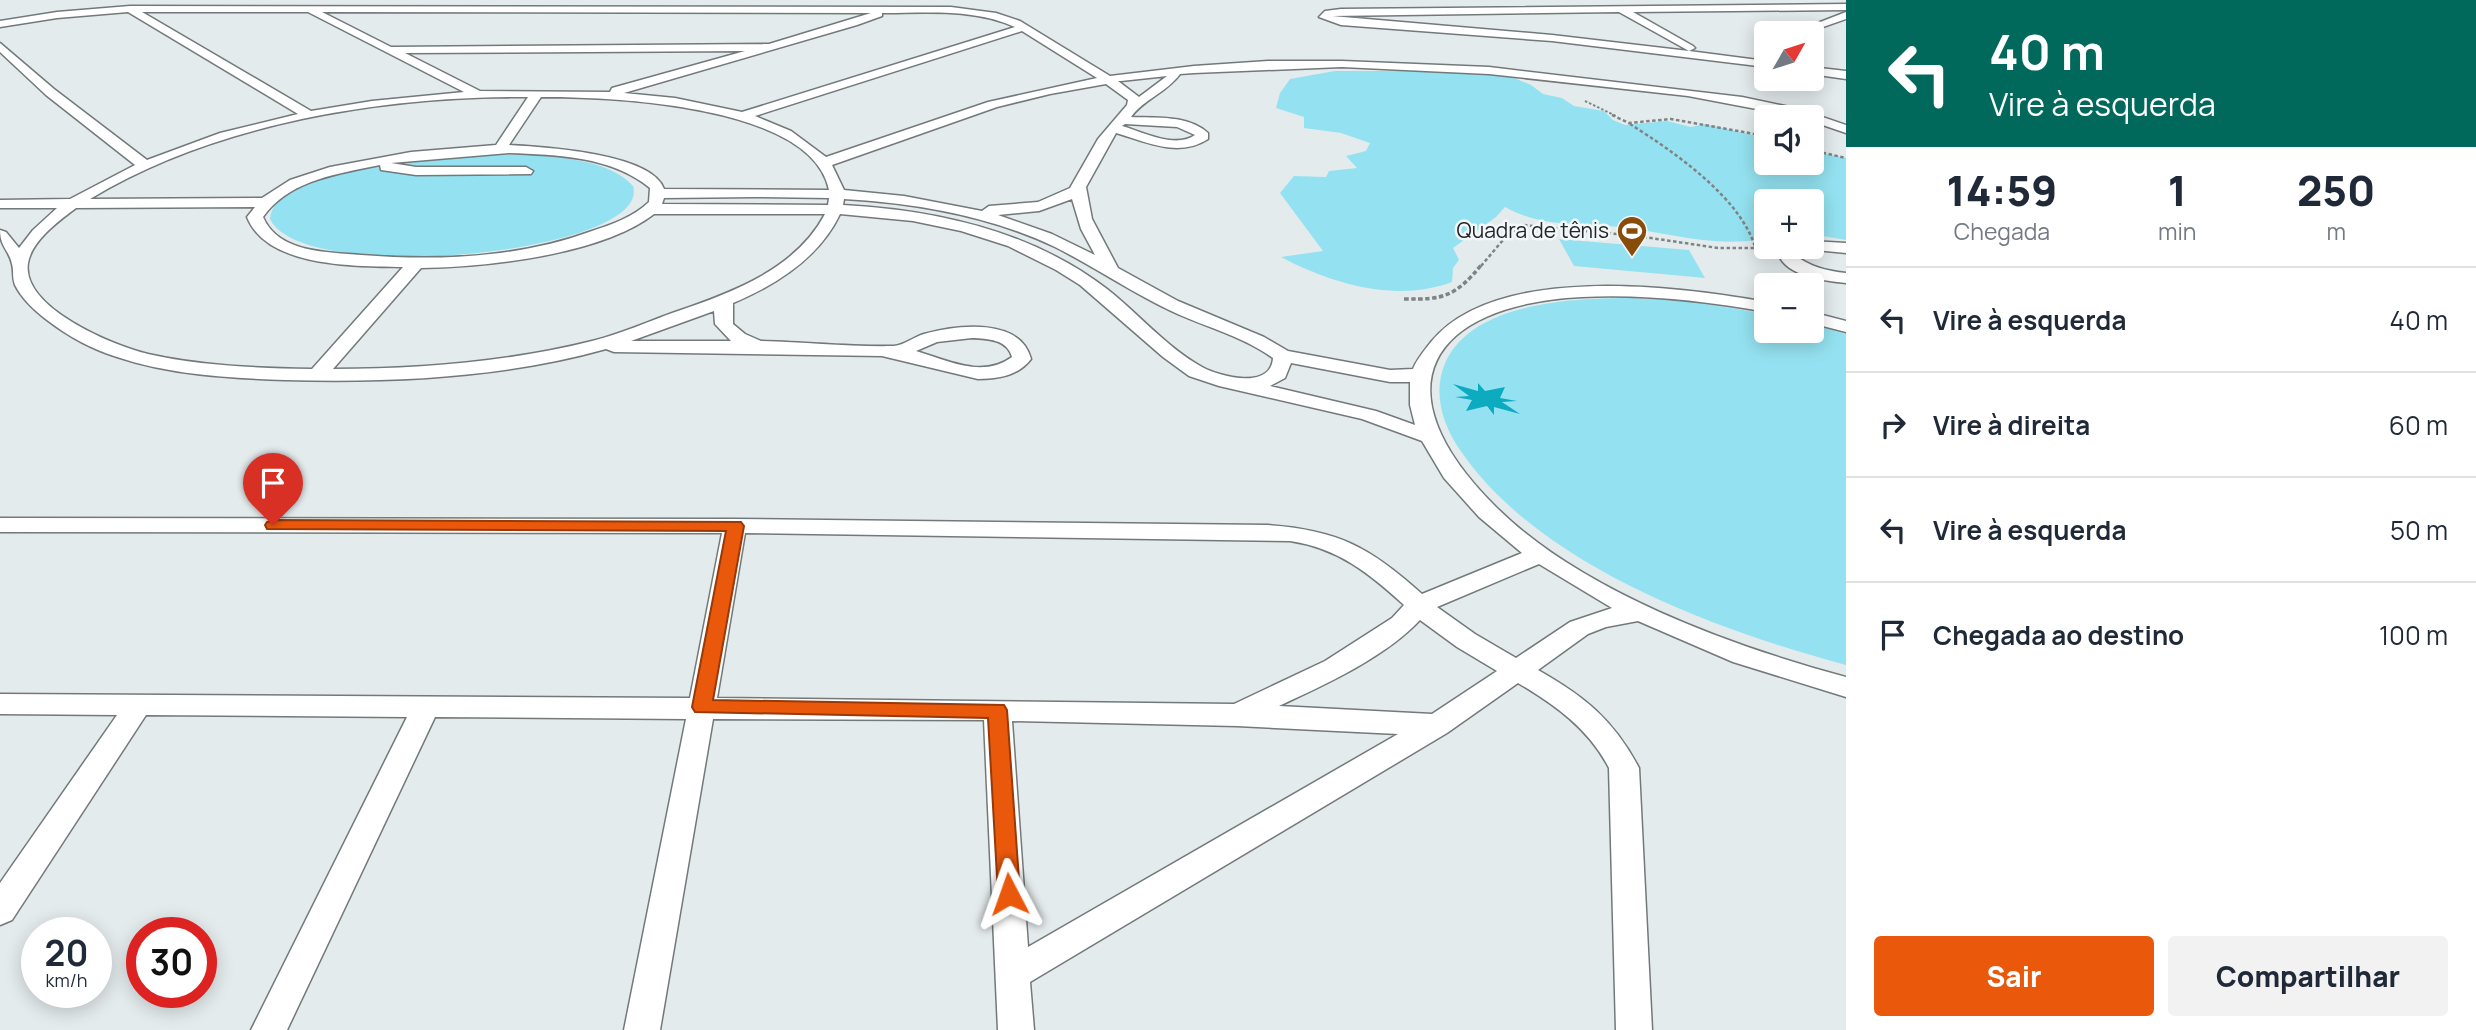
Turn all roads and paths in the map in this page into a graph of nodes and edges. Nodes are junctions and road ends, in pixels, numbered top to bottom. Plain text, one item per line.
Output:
1 (1846, 7) edge
2 (130, 9) junction
3 (310, 9) junction
4 (887, 9) junction
5 (1620, 9) junction
6 (1408, 12) junction
7 (1846, 15) edge
8 (1824, 23) edge
9 (0, 24) edge
10 (1024, 27) junction
11 (1426, 27) junction
12 (0, 46) edge
13 (772, 47) junction
14 (388, 50) junction
15 (1702, 55) junction
16 (1754, 62) edge
17 (1824, 72) edge
18 (1175, 73) junction
19 (1846, 75) edge
20 (1108, 80) junction
21 (537, 93) junction
22 (478, 94) junction
23 (603, 95) junction
24 (1133, 105) junction
25 (309, 116) junction
26 (740, 117) junction
27 (1629, 123) dead end
28 (1118, 124) junction
29 (1846, 129) edge
30 (500, 149) junction
31 (1824, 153) edge
32 (1846, 158) edge
33 (373, 162) junction
34 (823, 163) junction
35 (144, 165) junction
36 (526, 171) dead end
37 (1079, 187) junction
38 (264, 202) junction
39 (655, 202) junction
40 (836, 203) junction
41 (0, 204) edge
42 (72, 204) junction
43 (947, 208) junction
44 (0, 235) edge
45 (1824, 247) edge
46 (1846, 248) edge
47 (1790, 259) edge
48 (19, 262) junction
49 (416, 263) junction
50 (1114, 271) junction
51 (1846, 278) edge
52 (1404, 299) dead end
53 (725, 300) junction
54 (1754, 305) edge
55 (1824, 321) edge
56 (1846, 327) edge
57 (595, 345) junction
58 (754, 345) junction
59 (899, 352) junction
60 (1282, 356) junction
61 (1420, 373) junction
62 (317, 375) junction
63 (1239, 384) junction
64 (1429, 437) junction
65 (32, 524) junction
66 (0, 525) edge
67 (736, 526) junction
68 (0, 536) edge
69 (1541, 554) junction
70 (1419, 605) junction
71 (1641, 612) junction
72 (1518, 672) junction
73 (1846, 687) edge
74 (0, 705) edge
75 (427, 705) junction
76 (138, 706) junction
77 (702, 707) junction
78 (997, 710) junction
79 (1237, 715) junction
80 (1437, 725) junction
81 (0, 910) edge
82 (1014, 972) junction
83 (269, 1030) edge
84 (642, 1030) edge
85 (1016, 1030) edge
86 (1634, 1030) edge

1 - 5 street
2 - 3 street
2 - 9 street
2 - 25 street
3 - 4 street
3 - 14 street
4 - 10 street
4 - 13 street
5 - 6 street
5 - 15 street
6 - 11 street
6 - 11 street
7 - 8 street
10 - 20 street
10 - 26 street
11 - 15 street
12 - 35 street
13 - 14 street
13 - 23 street
14 - 22 street
15 - 16 street
17 - 19 street
18 - 20 street
18 - 24 street
18 - 29 street
20 - 24 street
20 - 34 street
21 - 22 street
21 - 23 street
21 - 30 street
22 - 25 street
23 - 26 street
24 - 28 street
25 - 35 street
26 - 34 street
27 - 52 path
28 - 28 street
28 - 37 street
30 - 33 street
30 - 39 street
31 - 32 path
33 - 36 street
33 - 38 street
34 - 40 street
35 - 42 street
37 - 43 street
37 - 50 street
38 - 42 street
38 - 49 street
39 - 40 street
39 - 49 street
40 - 43 street
40 - 53 street
40 - 63 street
41 - 42 street
42 - 48 street
43 - 50 street
44 - 48 street
45 - 46 street
47 - 51 street
48 - 62 street
49 - 62 street
50 - 60 street
53 - 57 street
53 - 58 street
54 - 61 street
55 - 56 street
57 - 58 street
57 - 62 street
58 - 59 street
59 - 59 street
60 - 61 street
60 - 63 street
61 - 64 street
63 - 64 street
64 - 69 street
65 - 66 street
65 - 67 street
65 - 68 street
67 - 70 street
67 - 77 street
69 - 70 street
69 - 71 street
70 - 72 street
70 - 79 street
71 - 72 street
71 - 73 street
72 - 80 street
72 - 86 street
74 - 76 street
75 - 76 street
75 - 77 street
75 - 83 street
76 - 81 street
77 - 78 street
77 - 84 street
78 - 79 street
78 - 82 street
79 - 80 street
80 - 82 street
82 - 85 street

